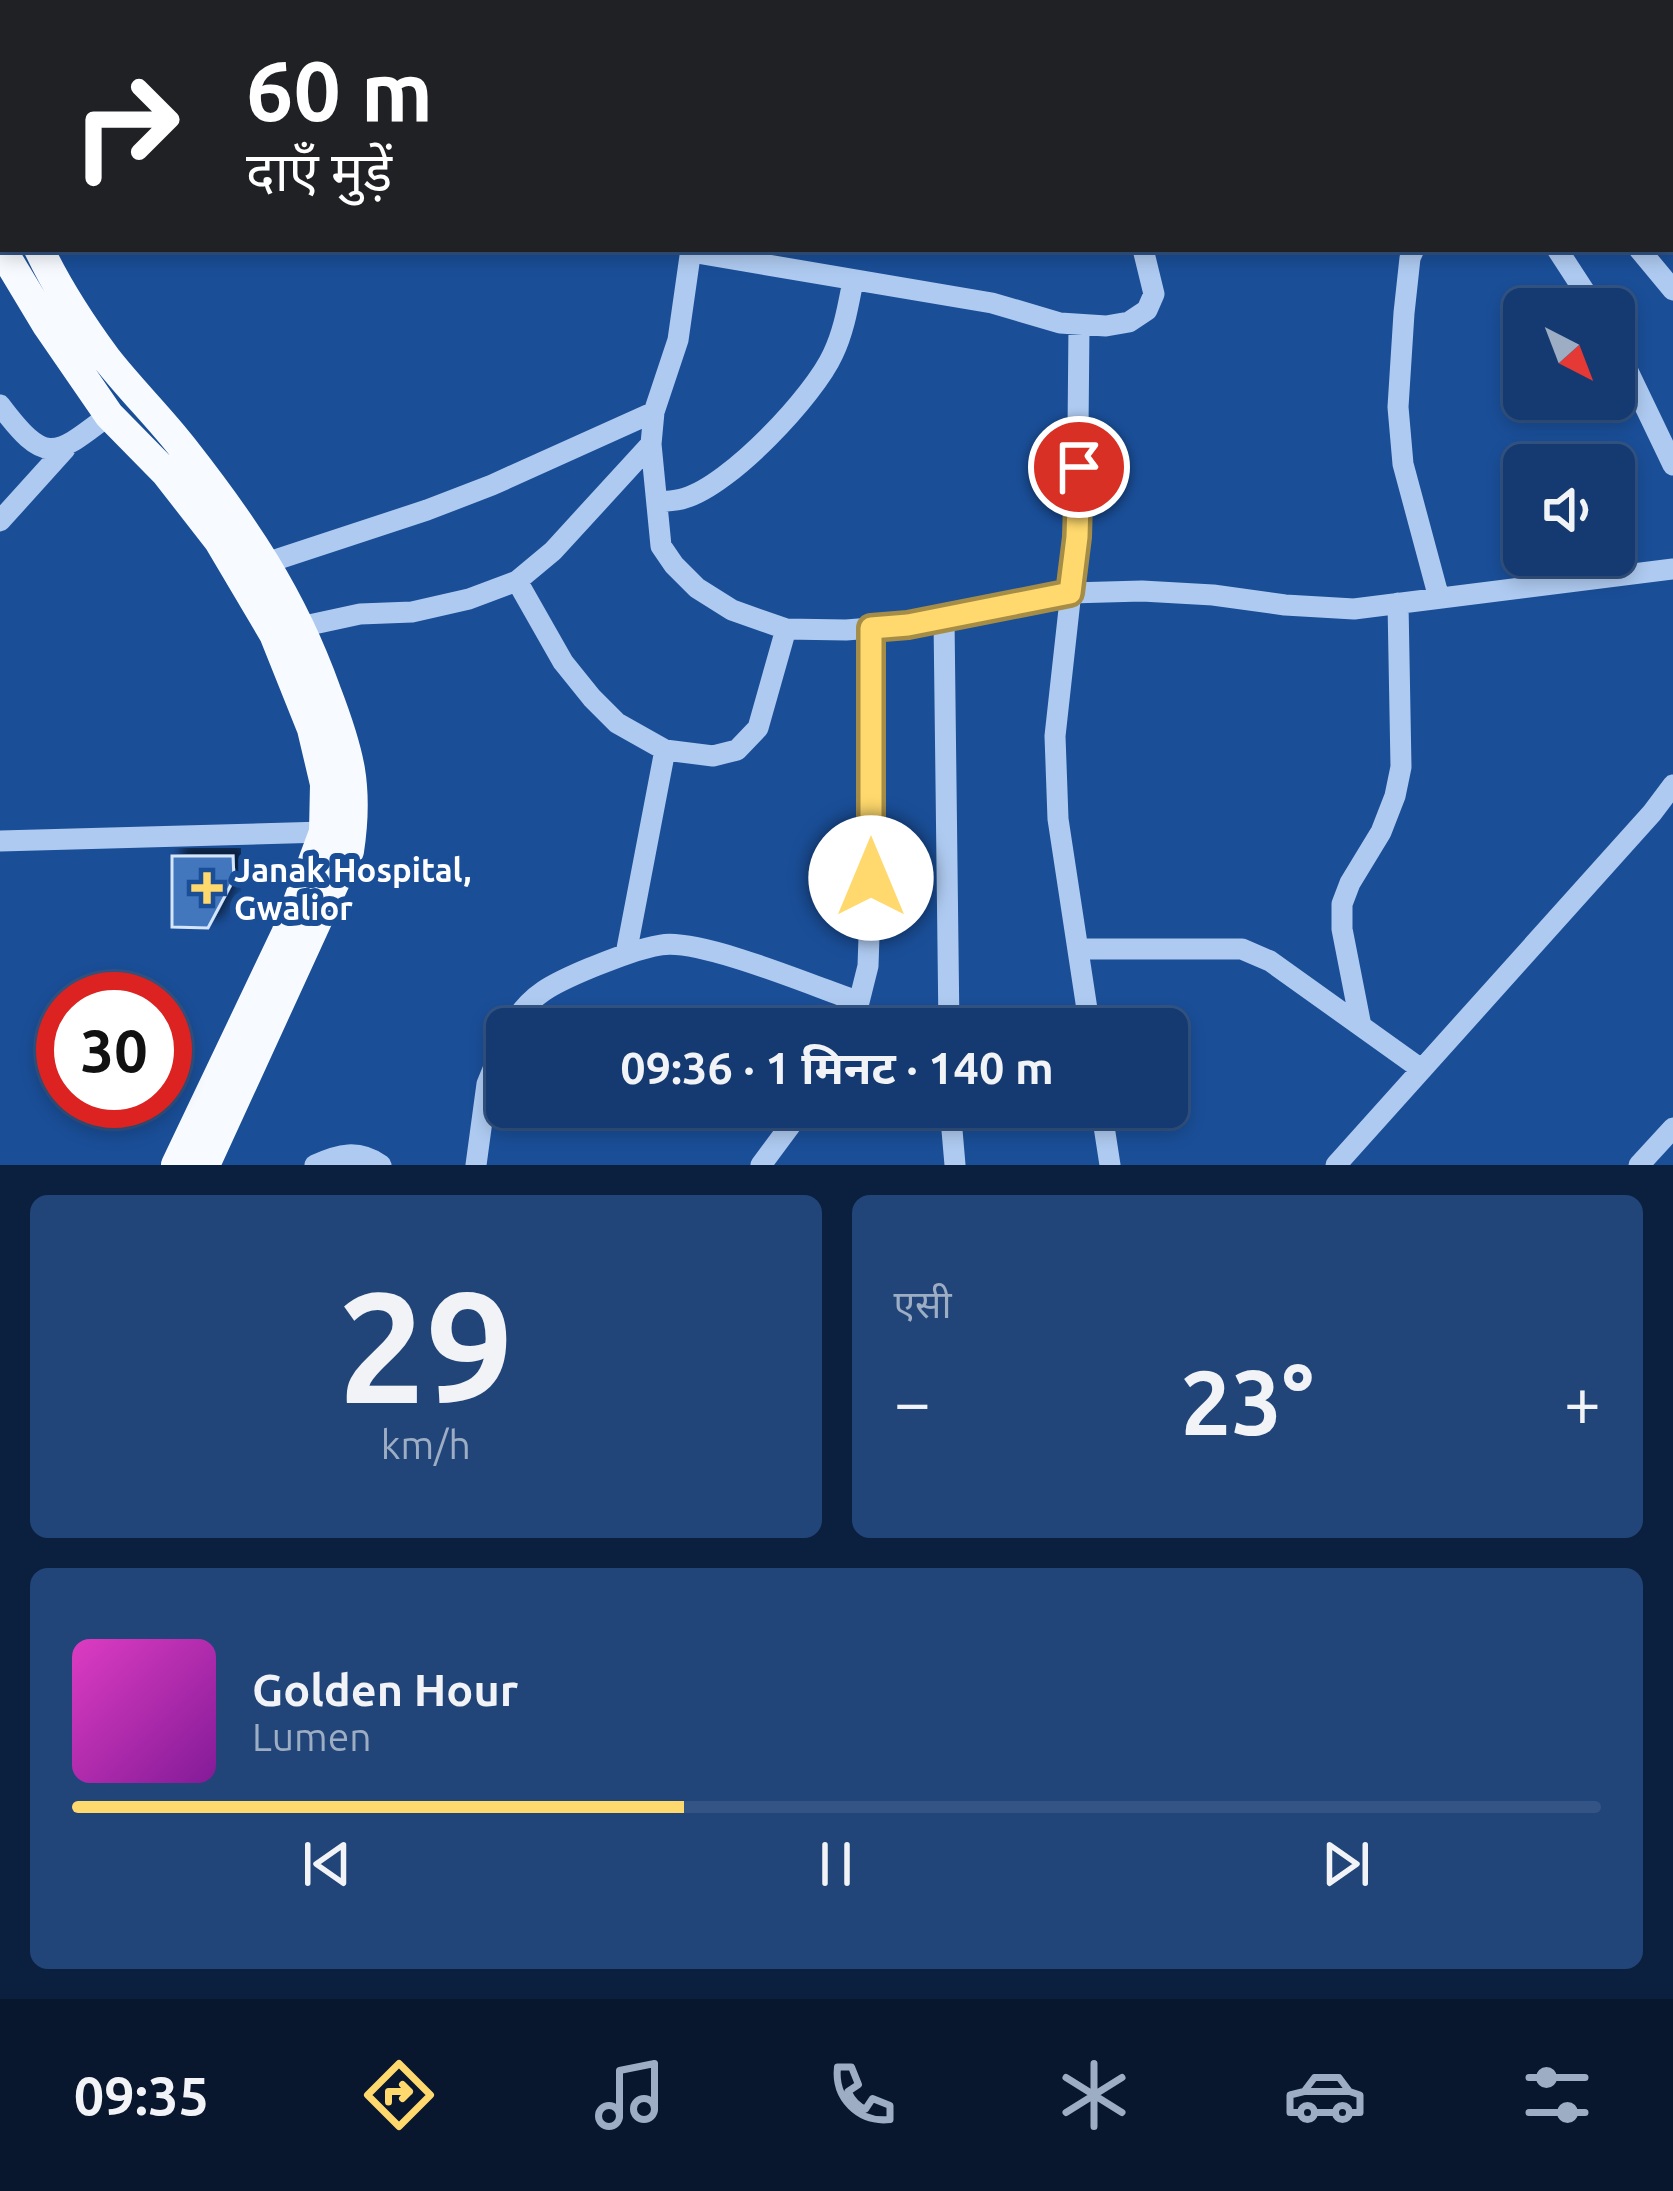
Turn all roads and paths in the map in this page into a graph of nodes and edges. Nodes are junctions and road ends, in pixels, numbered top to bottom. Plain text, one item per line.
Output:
1 (2, 252) edge
2 (40, 252) edge
3 (691, 252) edge
4 (696, 252) edge
5 (1144, 252) edge
6 (1413, 252) edge
7 (1558, 252) edge
8 (1641, 252) edge
9 (853, 281) junction
10 (1582, 288) edge
11 (1673, 290) edge
12 (1079, 325) junction
13 (1635, 386) edge
14 (0, 405) edge
15 (654, 412) junction
16 (109, 415) junction
17 (651, 444) junction
18 (65, 448) junction
19 (1673, 465) edge
20 (27, 491) junction
21 (0, 494) edge
22 (657, 502) junction
23 (0, 521) edge
24 (266, 563) junction
25 (1673, 569) edge
26 (517, 581) junction
27 (1070, 593) junction
28 (1439, 598) junction
29 (1398, 603) junction
30 (944, 619) junction
31 (871, 628) junction
32 (786, 629) junction
33 (287, 630) junction
34 (664, 750) junction
35 (1673, 785) edge
36 (324, 832) junction
37 (0, 842) edge
38 (1078, 950) junction
39 (626, 954) junction
40 (859, 1002) junction
41 (522, 1008) edge
42 (856, 1008) edge
43 (950, 1008) edge
44 (1087, 1008) edge
45 (1361, 1026) junction
46 (1421, 1069) junction
47 (486, 1091) edge
48 (788, 1128) edge
49 (952, 1128) edge
50 (1104, 1128) edge
51 (1673, 1128) edge
52 (176, 1165) edge
53 (206, 1165) edge
54 (315, 1165) edge
55 (380, 1165) edge
56 (476, 1165) edge
57 (761, 1165) edge
58 (955, 1165) edge
59 (1110, 1165) edge
60 (1336, 1165) edge
61 (1639, 1165) edge

1 - 16 main road
2 - 24 main road
3 - 15 street
4 - 9 street
5 - 12 street
6 - 28 street
7 - 10 street
8 - 11 street
9 - 12 street
9 - 22 street
12 - 27 street
13 - 19 street
14 - 18 street
15 - 17 street
15 - 24 street
16 - 18 street
16 - 33 main road
17 - 22 street
17 - 26 street
18 - 20 street
20 - 21 street
20 - 23 street
22 - 32 street
24 - 33 main road
25 - 28 street
26 - 33 street
26 - 34 street
27 - 29 street
27 - 30 street
27 - 38 street
28 - 29 street
29 - 45 street
30 - 31 street
30 - 43 street
31 - 32 street
31 - 40 street
32 - 34 street
33 - 36 main road
33 - 53 main road
34 - 39 street
35 - 46 street
36 - 37 street
36 - 52 main road
38 - 44 street
38 - 45 street
39 - 40 street
39 - 41 street
40 - 42 street
45 - 46 street
46 - 60 street
47 - 56 street
48 - 57 street
49 - 58 street
50 - 59 street
51 - 61 street
54 - 55 street

